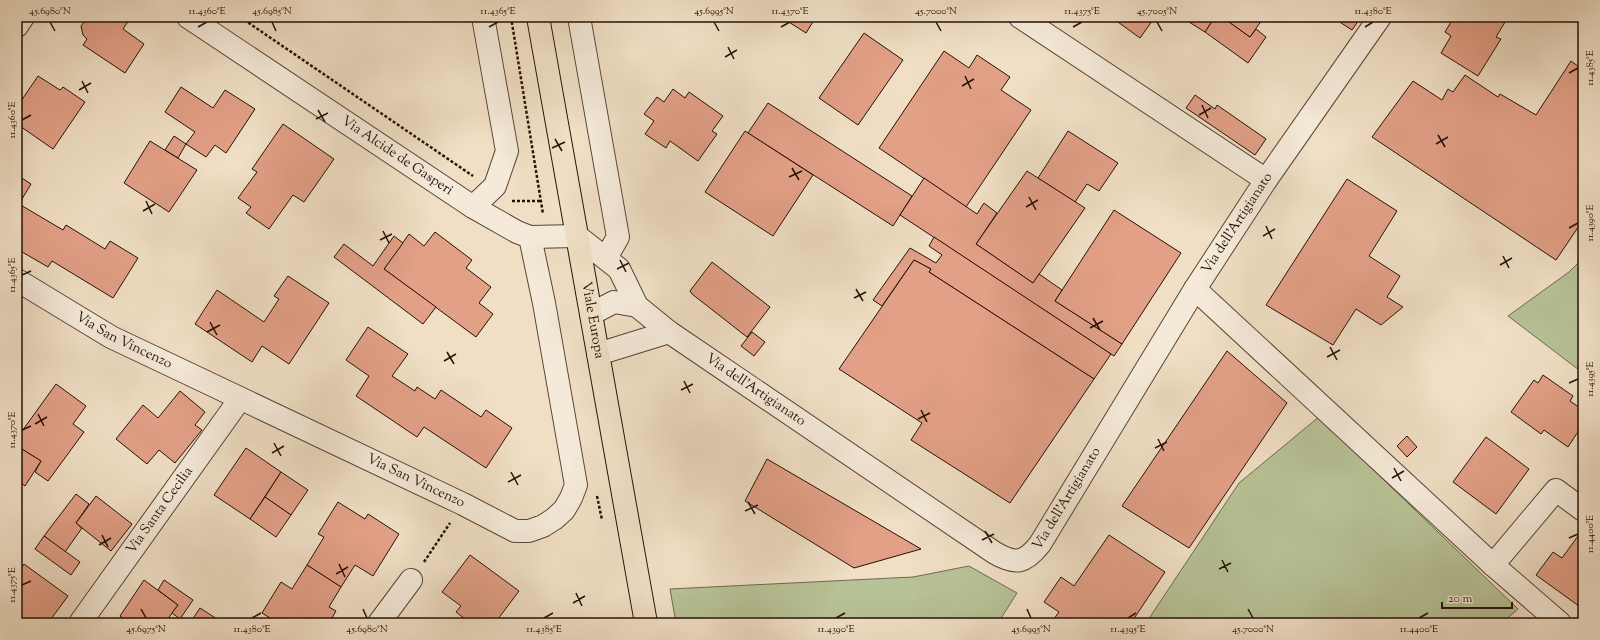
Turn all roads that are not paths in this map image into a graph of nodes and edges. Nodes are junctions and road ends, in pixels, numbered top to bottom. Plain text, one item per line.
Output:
1 (23, 17) edge
2 (188, 17) edge
3 (483, 17) edge
4 (538, 17) edge
5 (579, 17) edge
6 (1020, 17) edge
7 (1380, 17) edge
8 (17, 26) edge
9 (1266, 180) junction
10 (472, 207) junction
11 (577, 236) junction
12 (530, 237) junction
13 (606, 258) junction
14 (17, 280) edge
15 (1195, 289) junction
16 (637, 306) junction
17 (591, 314) junction
18 (670, 332) junction
19 (598, 354) junction
20 (240, 398) junction
21 (1583, 510) edge
22 (1494, 565) junction
23 (411, 580) road end
24 (80, 623) edge
25 (379, 623) edge
26 (646, 623) edge
27 (1560, 623) edge

1 - 8 street
2 - 10 street, Via Alcide de Gasperi
3 - 10 street
4 - 11 main road, Viale Europa
5 - 13 street
6 - 9 street
7 - 9 street, Via dell'Artigianato
9 - 15 street, Via dell'Artigianato
10 - 12 street, Via Alcide de Gasperi
11 - 12 street, Via Alcide de Gasperi
11 - 13 street
11 - 17 main road, Viale Europa
12 - 20 street, Via San Vincenzo
13 - 16 street
14 - 20 street, Via San Vincenzo
15 - 18 street, Via dell'Artigianato
15 - 22 street
16 - 17 street
16 - 18 street, Via dell'Artigianato
17 - 19 main road, Viale Europa
18 - 19 street
19 - 26 main road, Viale Europa
20 - 24 street, Via Santa Cecilia
21 - 22 street
22 - 27 street
23 - 25 street

